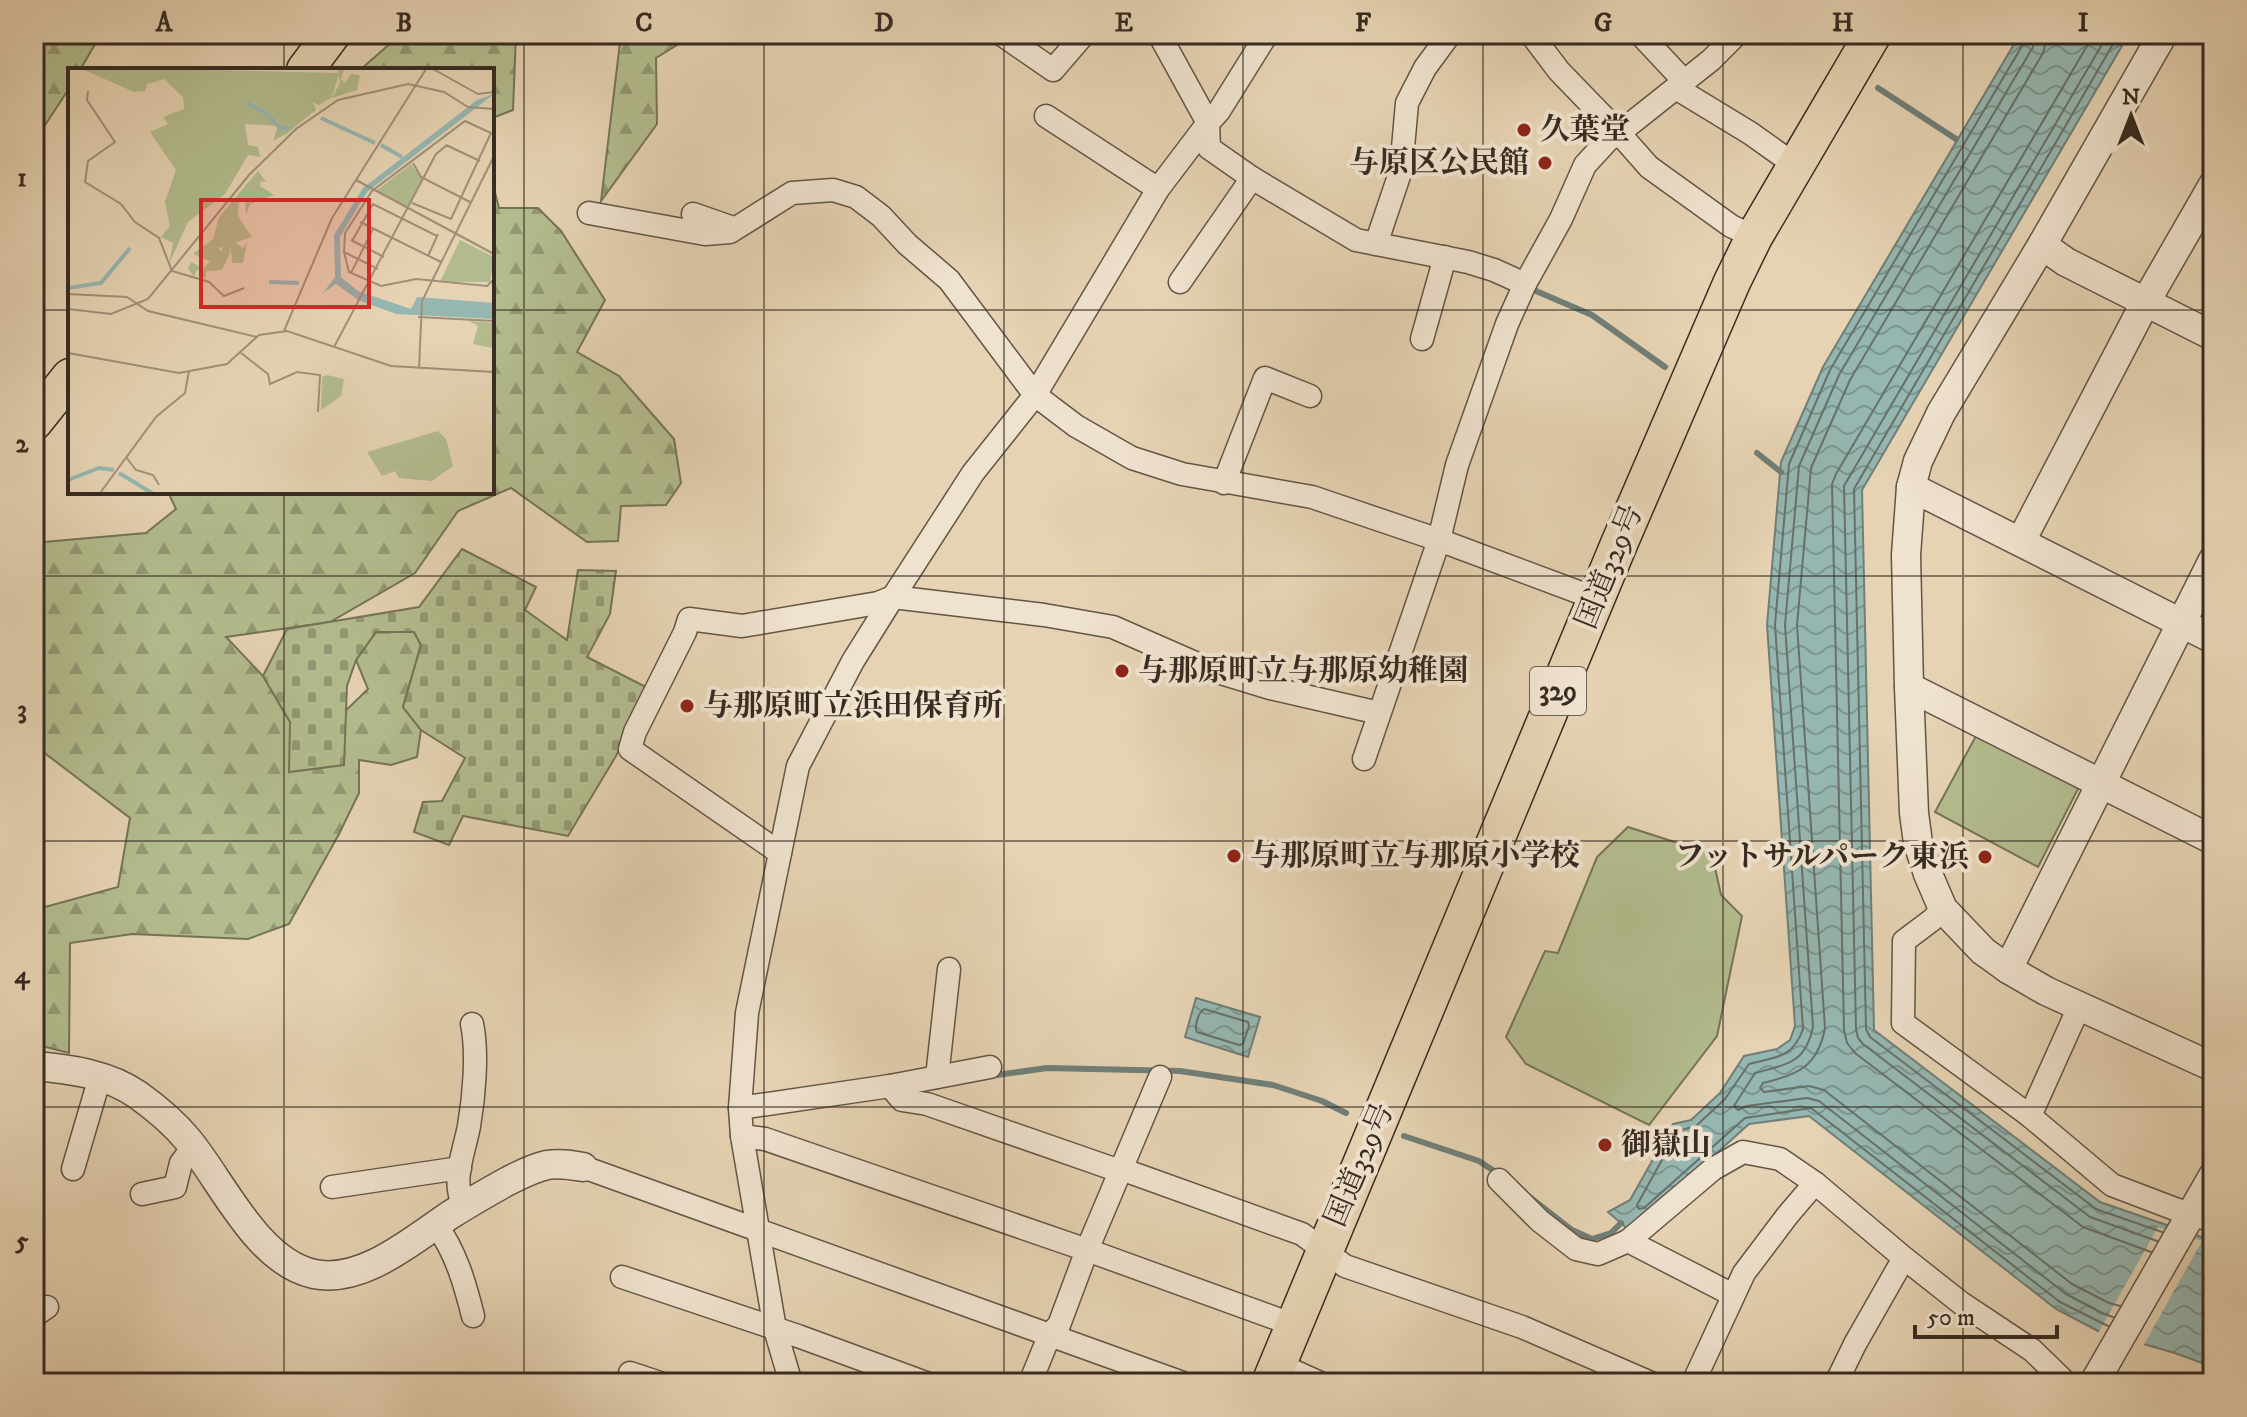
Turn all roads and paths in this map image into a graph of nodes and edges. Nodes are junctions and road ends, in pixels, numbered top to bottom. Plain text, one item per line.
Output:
1 (332, 34) edge
2 (1001, 34) edge
3 (1084, 34) edge
4 (1159, 34) edge
5 (1267, 34) edge
6 (1450, 34) edge
7 (1531, 34) edge
8 (1640, 34) edge
9 (1737, 34) edge
10 (1873, 34) edge
11 (2163, 34) edge
12 (306, 68) edge
13 (1680, 84) junction
14 (1046, 116) dead end
15 (1208, 123) junction
16 (1619, 133) junction
17 (1795, 165) junction
18 (1252, 178) junction
19 (2213, 185) edge
20 (1158, 189) junction
21 (589, 213) dead end
22 (693, 214) dead end
23 (736, 228) junction
24 (1754, 237) junction
25 (1376, 244) junction
26 (2042, 245) junction
27 (1445, 257) junction
28 (1180, 282) dead end
29 (1525, 284) junction
30 (2145, 303) junction
31 (2213, 336) edge
32 (1422, 339) dead end
33 (68, 380) edge
34 (1035, 395) junction
35 (1310, 396) dead end
36 (34, 422) edge
37 (1224, 483) junction
38 (1911, 487) junction
39 (1439, 540) junction
40 (2021, 541) junction
41 (2213, 560) edge
42 (893, 597) junction
43 (1597, 599) junction
44 (2181, 623) junction
45 (2213, 639) edge
46 (1909, 687) junction
47 (1379, 713) junction
48 (1364, 759) dead end
49 (2100, 783) junction
50 (2213, 840) edge
51 (780, 853) junction
52 (1943, 909) junction
53 (949, 969) dead end
54 (2008, 969) junction
55 (2079, 1007) junction
56 (472, 1024) dead end
57 (34, 1066) edge
58 (990, 1067) dead end
59 (2213, 1067) edge
60 (100, 1077) junction
61 (937, 1077) junction
62 (1160, 1077) dead end
63 (890, 1086) junction
64 (740, 1108) junction
65 (2030, 1116) junction
66 (742, 1136) junction
67 (193, 1147) junction
68 (583, 1167) joint
69 (460, 1168) junction
70 (73, 1169) dead end
71 (1121, 1169) junction
72 (2213, 1176) edge
73 (1499, 1180) dead end
74 (1815, 1183) junction
75 (332, 1187) dead end
76 (142, 1194) dead end
77 (464, 1206) junction
78 (2195, 1223) edge
79 (436, 1225) junction
80 (757, 1228) junction
81 (1628, 1241) junction
82 (1087, 1250) junction
83 (1324, 1251) junction
84 (1904, 1258) junction
85 (622, 1277) dead end
86 (1733, 1295) junction
87 (473, 1316) dead end
88 (1294, 1325) junction
89 (775, 1329) junction
90 (1050, 1334) junction
91 (630, 1373) dead end
92 (1274, 1373) edge
93 (2095, 1380) edge
94 (660, 1383) edge
95 (791, 1383) edge
96 (926, 1383) edge
97 (1030, 1383) edge
98 (1183, 1383) edge
99 (1320, 1383) edge
100 (1651, 1383) edge
101 (1693, 1383) edge
102 (1836, 1383) edge
103 (2066, 1383) edge

1 - 12 highway
2 - 3 street
4 - 15 street
5 - 15 street
6 - 25 street
7 - 16 street
8 - 13 street
9 - 13 street
10 - 17 highway, 国道329号 / 329
11 - 26 street
13 - 16 street
13 - 17 street
14 - 20 street
15 - 18 street
15 - 20 street
16 - 24 street
16 - 29 street
17 - 24 highway, 国道329号 / 329
18 - 25 street
18 - 28 street
19 - 30 street
20 - 34 street
21 - 23 street
22 - 23 street
23 - 34 street
24 - 43 highway, 国道329号 / 329
25 - 27 street
26 - 30 street
26 - 38 street
27 - 29 street
27 - 32 street
29 - 39 street
30 - 31 street
30 - 40 street
33 - 36 highway
34 - 37 street
34 - 42 street
35 - 37 street
37 - 39 street
38 - 40 street
38 - 46 street
39 - 43 street
39 - 47 street
40 - 44 street
41 - 44 street
42 - 47 street
42 - 51 street
42 - 51 street
43 - 83 highway, 国道329号 / 329
44 - 45 street
44 - 49 street
46 - 49 street
46 - 52 street
47 - 48 street
49 - 50 street
49 - 54 street
51 - 64 street
52 - 54 street
52 - 65 street
53 - 61 street
54 - 55 street
55 - 59 street
55 - 65 street
56 - 69 street
57 - 60 street
58 - 61 street
60 - 67 street
60 - 70 street
61 - 63 street
62 - 71 street
63 - 64 street
63 - 71 street
64 - 66 street
65 - 78 street
66 - 80 street
66 - 82 street
67 - 76 street
67 - 79 street
68 - 77 street
68 - 80 street
69 - 75 street
69 - 77 street
71 - 82 street
71 - 83 street
72 - 78 street
73 - 81 street
74 - 81 street
74 - 84 street
74 - 86 street
77 - 79 street
78 - 93 street
79 - 87 street
80 - 89 street
80 - 90 street
81 - 86 street
82 - 88 street
82 - 90 street
83 - 88 highway, 国道329号 / 329
83 - 100 street
84 - 102 street
84 - 103 street
85 - 89 street
86 - 101 street
88 - 92 highway, 国道329号 / 329
89 - 95 street
89 - 96 street
90 - 97 street
90 - 98 street
91 - 94 street
92 - 99 street

